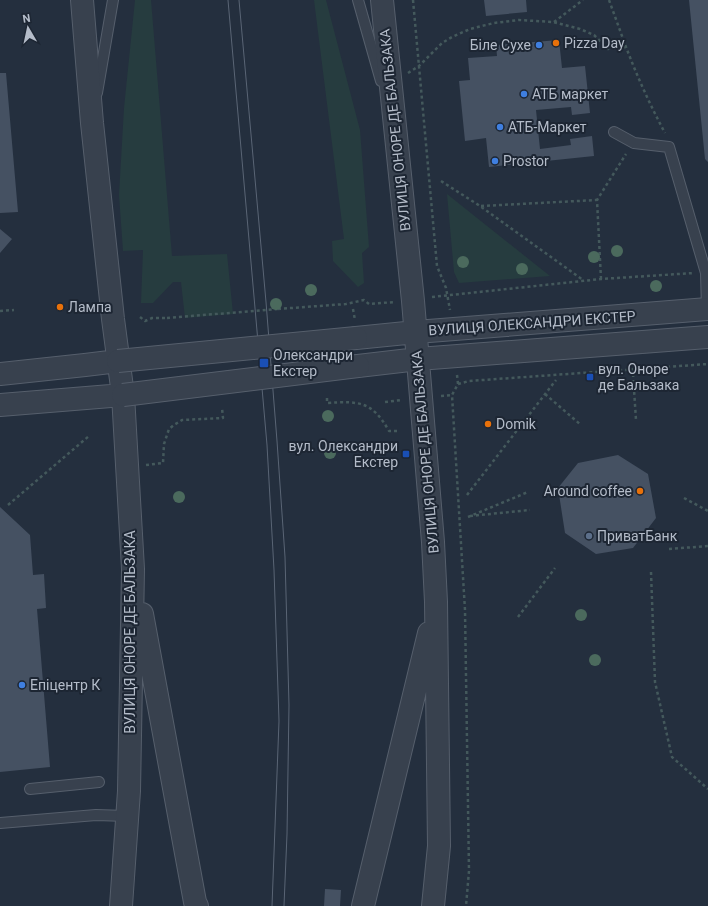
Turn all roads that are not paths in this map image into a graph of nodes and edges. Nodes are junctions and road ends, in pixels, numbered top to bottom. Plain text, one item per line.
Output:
1 (82, 0) edge
2 (113, 0) edge
3 (358, 0) edge
4 (382, 0) edge
5 (92, 123) junction
6 (395, 128) junction
7 (614, 132) dead end
8 (707, 309) edge
9 (416, 332) junction
10 (708, 337) edge
11 (418, 359) junction
12 (118, 361) junction
13 (0, 374) edge
14 (123, 395) junction
15 (0, 405) edge
16 (133, 570) junction
17 (436, 602) junction
18 (99, 782) dead end
19 (30, 789) dead end
20 (127, 816) junction
21 (0, 823) edge
22 (122, 906) edge
23 (197, 906) edge
24 (363, 906) edge
25 (433, 906) edge

1 - 5 street, ВУЛИЦЯ ОНОРЕ ДЕ БАЛЬЗАКА
2 - 5 lane
3 - 6 lane
4 - 6 street, ВУЛИЦЯ ОНОРЕ ДЕ БАЛЬЗАКА
5 - 12 street, ВУЛИЦЯ ОНОРЕ ДЕ БАЛЬЗАКА
6 - 9 street, ВУЛИЦЯ ОНОРЕ ДЕ БАЛЬЗАКА
7 - 8 lane
8 - 9 street, ВУЛИЦЯ ОЛЕКСАНДРИ ЕКСТЕР
9 - 11 street, ВУЛИЦЯ ОНОРЕ ДЕ БАЛЬЗАКА
9 - 12 street, ВУЛИЦЯ ОЛЕКСАНДРИ ЕКСТЕР, bridge
10 - 11 street, ВУЛИЦЯ ОЛЕКСАНДРИ ЕКСТЕР
11 - 14 street, ВУЛИЦЯ ОЛЕКСАНДРИ ЕКСТЕР, bridge
11 - 17 street, ВУЛИЦЯ ОНОРЕ ДЕ БАЛЬЗАКА
12 - 13 street, ВУЛИЦЯ ОЛЕКСАНДРИ ЕКСТЕР
12 - 14 street, ВУЛИЦЯ ОНОРЕ ДЕ БАЛЬЗАКА
14 - 15 street, ВУЛИЦЯ ОЛЕКСАНДРИ ЕКСТЕР
14 - 16 street, ВУЛИЦЯ ОНОРЕ ДЕ БАЛЬЗАКА
16 - 20 street, ВУЛИЦЯ ОНОРЕ ДЕ БАЛЬЗАКА
16 - 23 street
17 - 24 street
17 - 25 street, ВУЛИЦЯ ОНОРЕ ДЕ БАЛЬЗАКА
18 - 19 lane
20 - 21 lane
20 - 22 street, ВУЛИЦЯ ОНОРЕ ДЕ БАЛЬЗАКА

